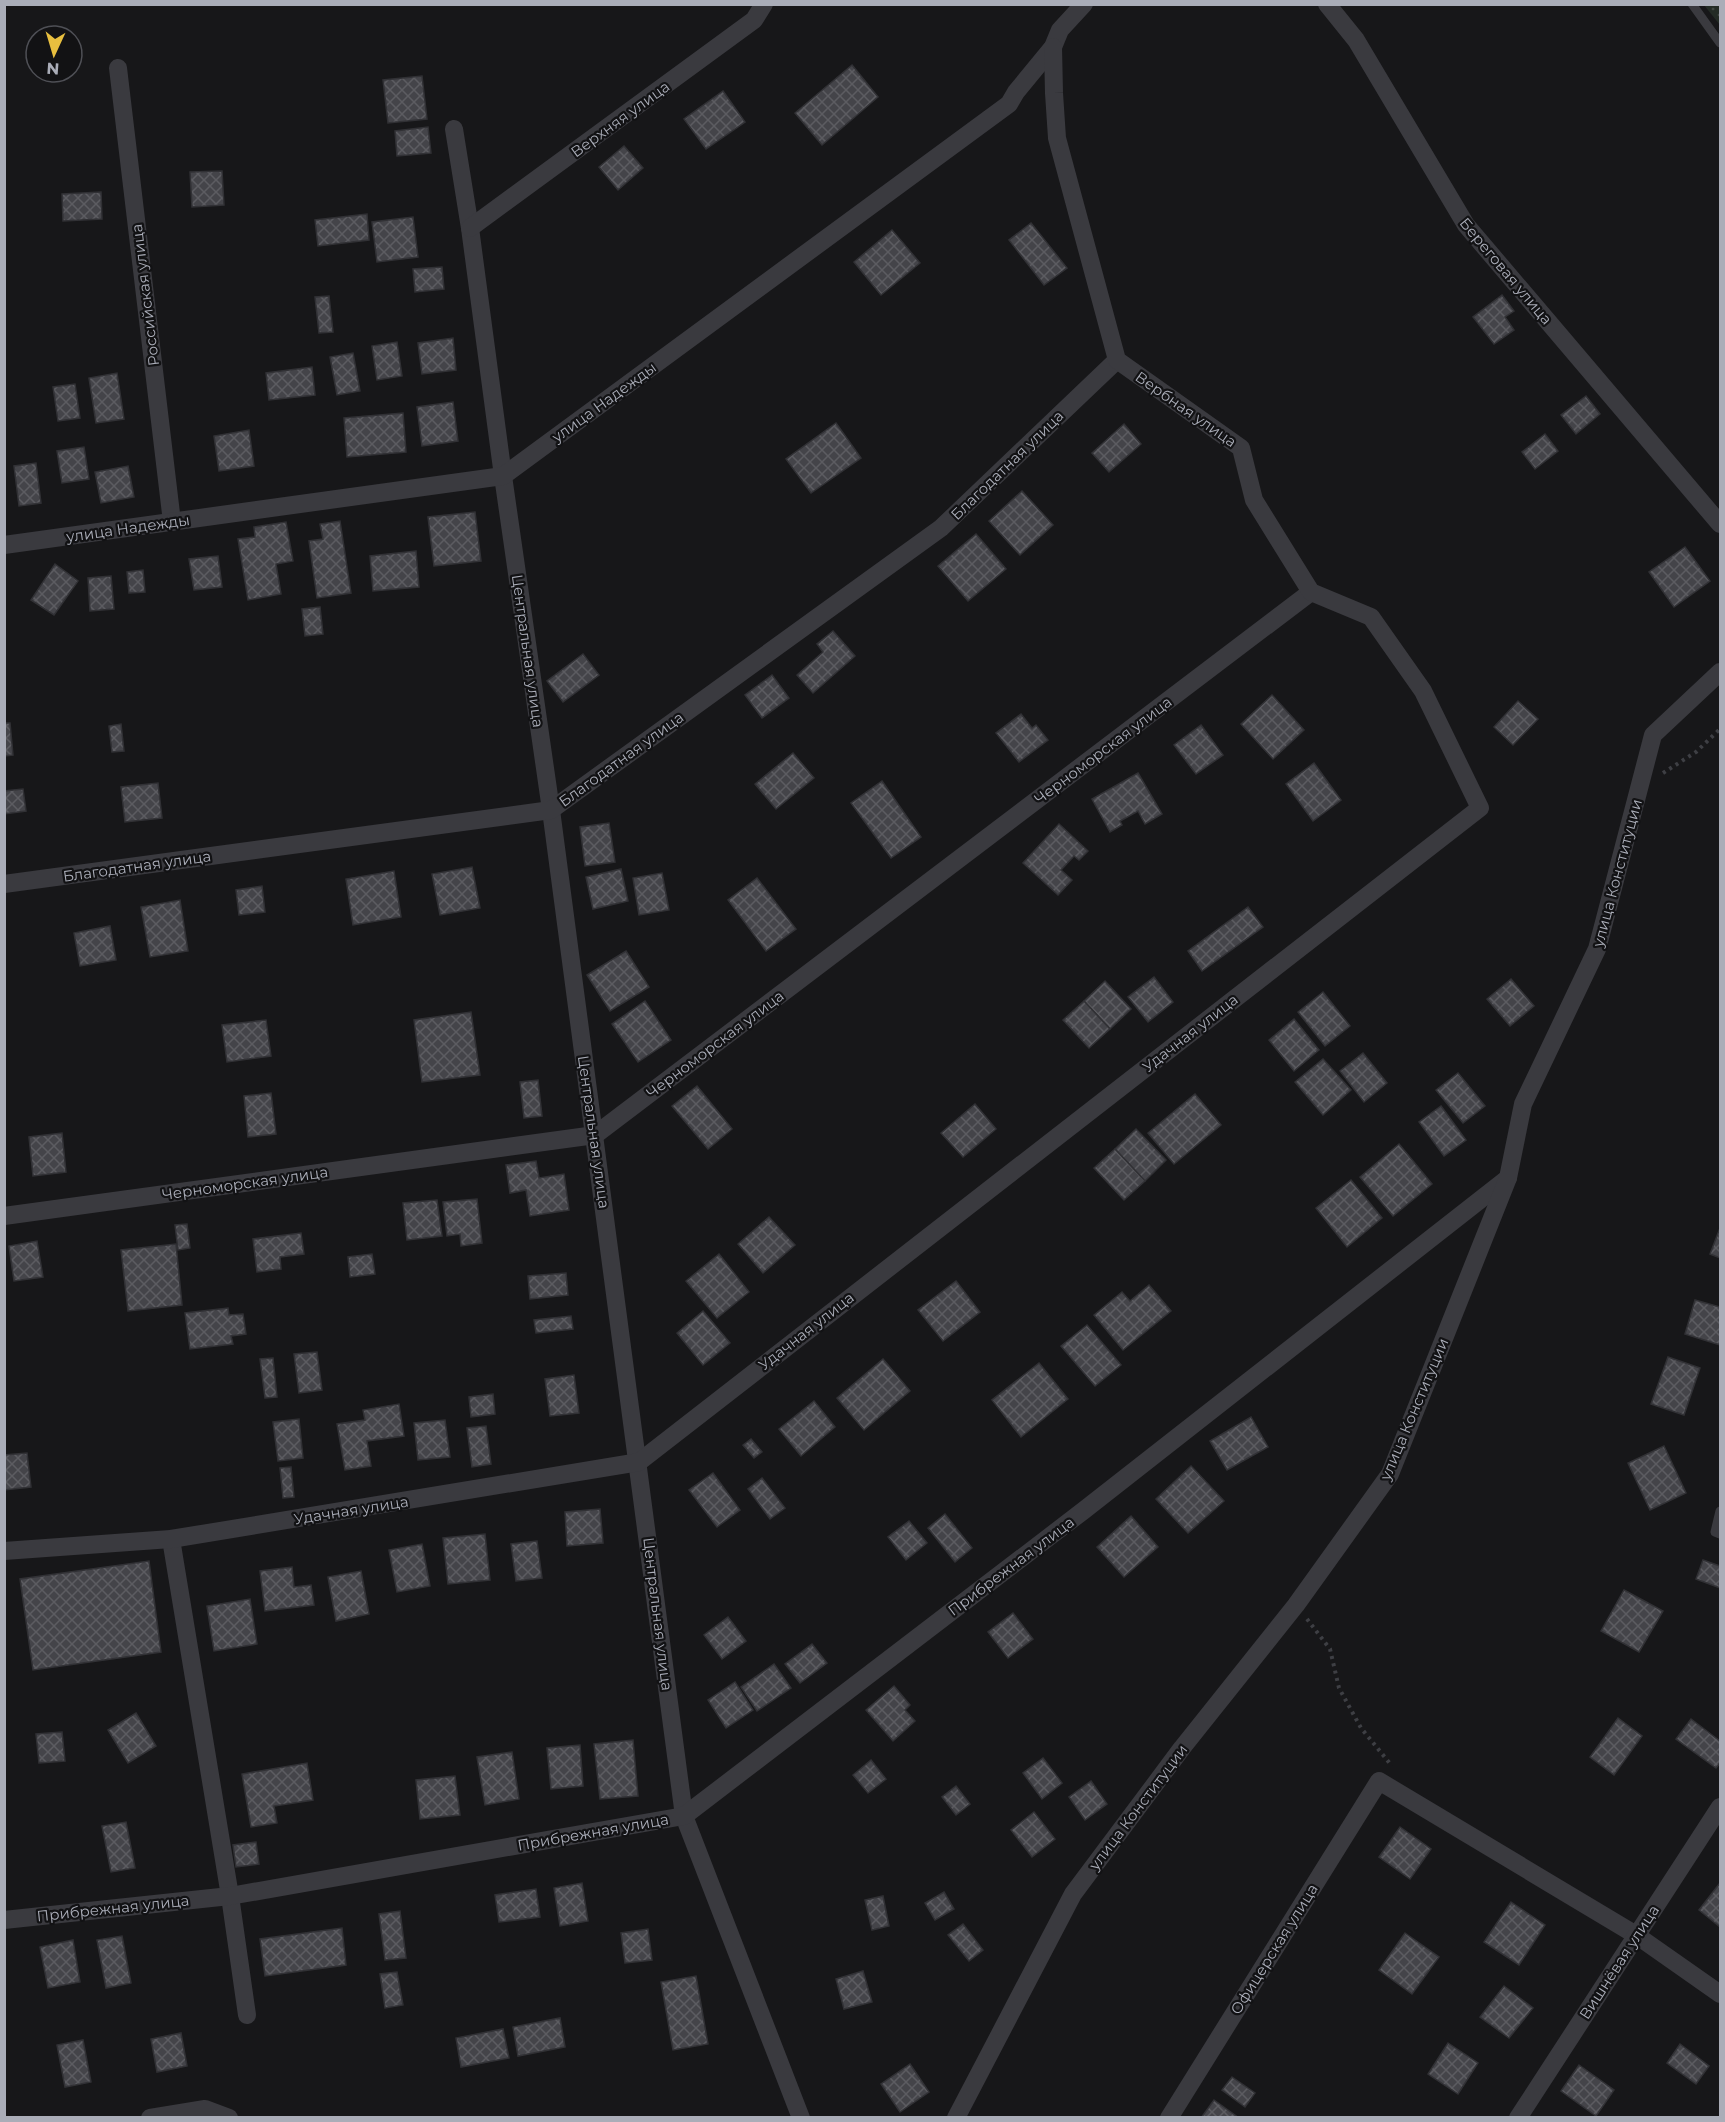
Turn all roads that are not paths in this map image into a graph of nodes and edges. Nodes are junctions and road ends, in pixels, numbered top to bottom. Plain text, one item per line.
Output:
1 (764, 4) edge
2 (1084, 4) edge
3 (1327, 4) edge
4 (1692, 4) edge
5 (1720, 43) edge
6 (1053, 47) junction
7 (118, 68) dead end
8 (454, 129) dead end
9 (470, 228) junction
10 (1117, 360) junction
11 (503, 476) junction
12 (1718, 520) edge
13 (172, 522) junction
14 (4, 545) edge
15 (1311, 592) junction
16 (1720, 672) edge
17 (551, 810) junction
18 (4, 884) edge
19 (595, 1135) junction
20 (1509, 1178) junction
21 (4, 1216) edge
22 (639, 1462) junction
23 (1720, 1511) edge
24 (1720, 1534) edge
25 (171, 1539) junction
26 (4, 1551) edge
27 (1720, 1807) edge
28 (684, 1816) junction
29 (230, 1896) junction
30 (4, 1920) edge
31 (1636, 1935) junction
32 (1720, 1994) edge
33 (247, 2015) dead end
34 (150, 2118) edge
35 (229, 2118) edge
36 (801, 2118) edge
37 (956, 2118) edge
38 (1169, 2118) edge
39 (1518, 2118) edge

1 - 9 street, Верхняя улица
2 - 6 street, улица Надежды
3 - 12 street, Береговая улица
4 - 5 lane
6 - 10 street
6 - 11 street, улица Надежды
7 - 13 street, Российская улица
8 - 9 street, Центральная улица
9 - 11 street, Центральная улица
10 - 15 street, Вербная улица
10 - 17 street, Благодатная улица
11 - 13 street, улица Надежды
11 - 17 street, Центральная улица
13 - 14 street, улица Надежды
15 - 19 street, Черноморская улица
15 - 22 street, Удачная улица
16 - 20 street, улица Конституции
17 - 18 street, Благодатная улица
17 - 19 street, Центральная улица
19 - 21 street, Черноморская улица
19 - 22 street, Центральная улица
20 - 28 street, Прибрежная улица
20 - 37 street, улица Конституции
22 - 25 street, Удачная улица
22 - 28 street, Центральная улица
23 - 24 lane
25 - 26 street, Удачная улица
25 - 29 street
27 - 31 street, Вишнёвая улица
28 - 29 street, Прибрежная улица
28 - 36 street, Центральная улица
29 - 30 street, Прибрежная улица
29 - 33 street
31 - 32 street
31 - 38 street, Офицерская улица
31 - 39 street, Вишнёвая улица
34 - 35 street

